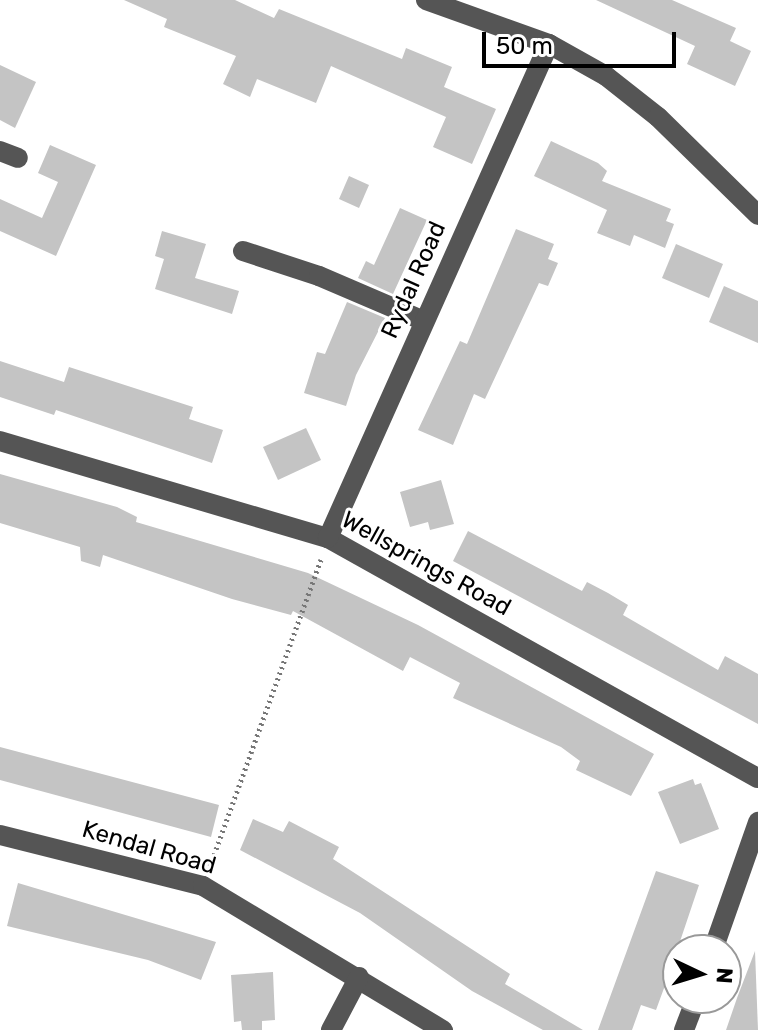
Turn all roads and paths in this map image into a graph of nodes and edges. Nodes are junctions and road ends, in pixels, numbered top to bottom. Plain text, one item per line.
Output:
1 (426, 0) edge
2 (549, 44) junction
3 (758, 215) edge
4 (243, 251) dead end
5 (424, 321) junction
6 (0, 441) edge
7 (328, 538) junction
8 (758, 778) edge
9 (758, 822) edge
10 (0, 835) edge
11 (203, 886) junction
12 (719, 934) edge
13 (359, 977) junction
14 (331, 1030) edge
15 (443, 1030) edge

1 - 2 street
2 - 3 street
2 - 5 street, Rydal Road
4 - 5 street
5 - 7 street, Rydal Road
6 - 7 street, Wellsprings Road
7 - 8 street, Wellsprings Road
7 - 11 path
9 - 12 street
10 - 11 street, Kendal Road
11 - 13 street, Kendal Road
13 - 14 street
13 - 15 street, Kendal Road

